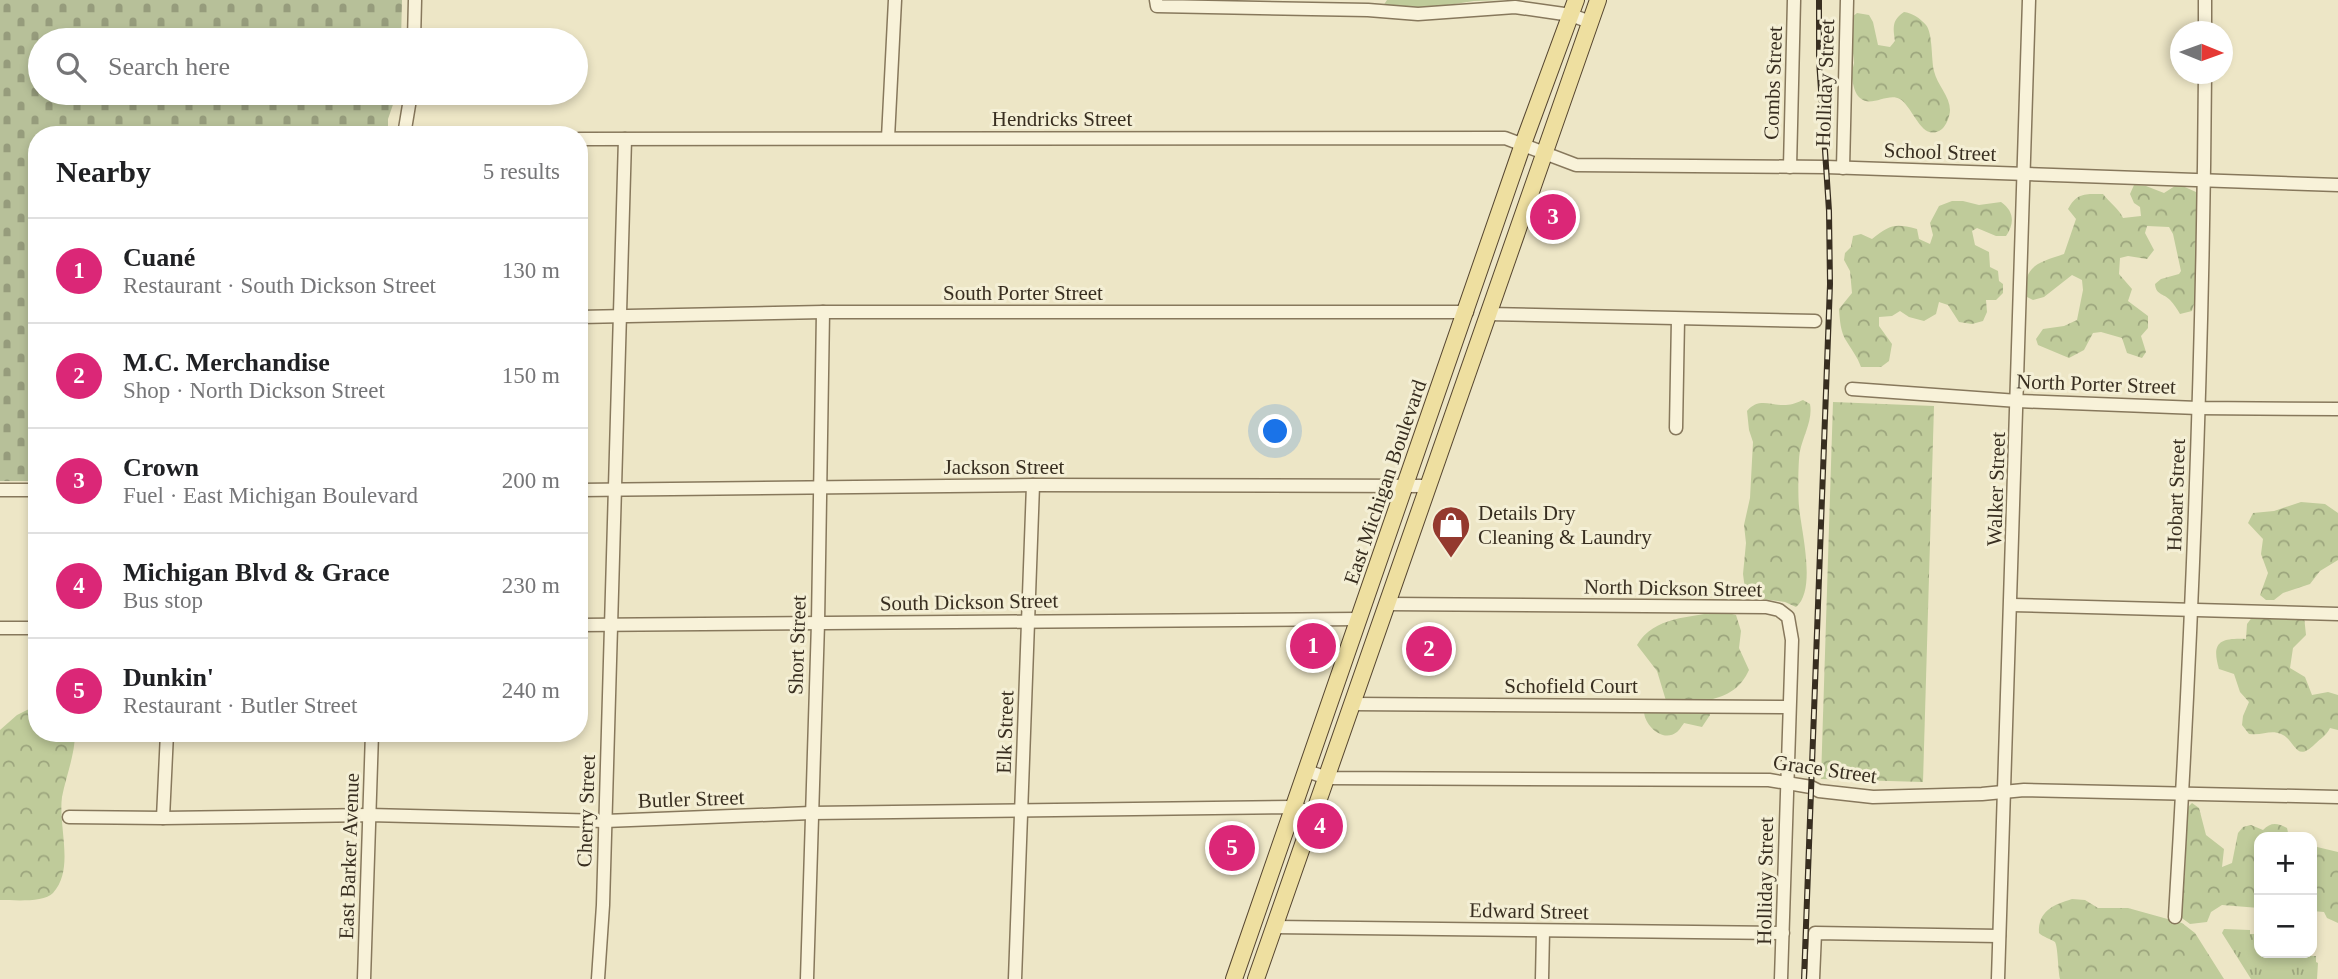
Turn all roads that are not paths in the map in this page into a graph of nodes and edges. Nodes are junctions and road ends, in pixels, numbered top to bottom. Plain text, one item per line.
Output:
1 (415, 0) edge
2 (895, 0) edge
3 (1156, 0) edge
4 (1598, 0) edge
5 (1794, 0) edge
6 (1847, 0) edge
7 (2029, 0) edge
8 (2205, 0) edge
9 (1574, 7) edge
10 (2205, 21) edge
11 (1590, 22) junction
12 (414, 28) edge
13 (2205, 84) edge
14 (409, 105) edge
15 (406, 126) edge
16 (888, 138) junction
17 (588, 139) edge
18 (625, 139) junction
19 (1523, 144) junction
20 (1543, 152) junction
21 (1790, 167) junction
22 (1843, 168) junction
23 (2025, 174) junction
24 (2204, 180) junction
25 (2338, 185) edge
26 (823, 312) junction
27 (1467, 312) junction
28 (1488, 314) junction
29 (588, 317) edge
30 (618, 317) junction
31 (1678, 319) junction
32 (1815, 321) dead end
33 (1852, 389) dead end
34 (2018, 401) junction
35 (2198, 408) junction
36 (2338, 409) edge
37 (1676, 428) dead end
38 (1034, 485) junction
39 (1406, 486) junction
40 (1429, 486) junction
41 (820, 487) junction
42 (0, 490) edge
43 (28, 490) edge
44 (588, 490) edge
45 (614, 490) junction
46 (1387, 604) junction
47 (2012, 605) junction
48 (2190, 609) junction
49 (2338, 614) edge
50 (1359, 619) junction
51 (1028, 620) junction
52 (818, 623) junction
53 (588, 625) edge
54 (611, 625) junction
55 (0, 628) edge
56 (28, 628) edge
57 (1352, 704) junction
58 (1789, 706) junction
59 (167, 742) edge
60 (372, 742) edge
61 (1307, 771) junction
62 (1326, 779) junction
63 (1786, 783) junction
64 (2005, 791) junction
65 (2182, 792) junction
66 (2338, 797) edge
67 (1294, 807) junction
68 (1021, 811) junction
69 (811, 813) junction
70 (1314, 814) junction
71 (369, 815) junction
72 (69, 817) dead end
73 (163, 818) junction
74 (605, 821) junction
75 (2175, 917) dead end
76 (1274, 927) junction
77 (1543, 931) junction
78 (1783, 933) junction
79 (1999, 936) junction
80 (364, 979) edge
81 (598, 979) edge
82 (807, 979) edge
83 (1015, 979) edge
84 (1234, 979) edge
85 (1256, 979) edge
86 (1542, 979) edge
87 (1781, 979) edge
88 (1813, 979) edge
89 (1998, 979) edge

1 - 12 street
2 - 16 street
3 - 9 street
4 - 11 main road, East Michigan Boulevard
5 - 21 street, Combs Street
6 - 22 street, Holliday Street
7 - 23 street, Walker Street
8 - 10 street
9 - 11 street
9 - 19 main road, East Michigan Boulevard
11 - 20 main road, East Michigan Boulevard
13 - 24 street, Hobart Street
14 - 15 street
16 - 18 street, Hendricks Street
16 - 19 street, Hendricks Street
17 - 18 street, Hendricks Street
18 - 30 street, Cherry Street
19 - 20 street, Hendricks Street
19 - 27 main road, East Michigan Boulevard
20 - 21 street, School Street
20 - 28 main road, East Michigan Boulevard
21 - 22 street, School Street
22 - 23 street, School Street
23 - 24 street, School Street
23 - 34 street, Walker Street
24 - 25 street, School Street
24 - 35 street, Hobart Street
26 - 27 street, South Porter Street
26 - 30 street, South Porter Street
26 - 41 street, Short Street
27 - 39 main road, East Michigan Boulevard
28 - 31 street
28 - 40 main road, East Michigan Boulevard
29 - 30 street, South Porter Street
30 - 45 street, Cherry Street
31 - 32 street
31 - 37 street
33 - 34 street, North Porter Street
34 - 35 street, North Porter Street
34 - 47 street, Walker Street
35 - 36 street, North Porter Street
35 - 48 street, Hobart Street
38 - 39 street, Jackson Street
38 - 41 street, Jackson Street
38 - 51 street, Elk Street
39 - 40 street, Jackson Street
39 - 50 main road, East Michigan Boulevard
40 - 46 main road, East Michigan Boulevard
41 - 45 street, Jackson Street
41 - 52 street, Short Street
42 - 43 street
44 - 45 street, Jackson Street
45 - 54 street, Cherry Street
46 - 57 main road, East Michigan Boulevard
46 - 58 street, North Dickson Street
47 - 48 street
47 - 64 street, Walker Street
48 - 49 street
48 - 65 street, Hobart Street
50 - 51 street, South Dickson Street
50 - 61 main road, East Michigan Boulevard
51 - 52 street, South Dickson Street
51 - 68 street, Elk Street
52 - 54 street, South Dickson Street
52 - 69 street, Short Street
53 - 54 street, South Dickson Street
54 - 74 street, Cherry Street
55 - 56 street
57 - 58 street, Schofield Court
57 - 62 main road, East Michigan Boulevard
58 - 63 street, North Dickson Street
59 - 73 street
60 - 71 street, East Barker Avenue
61 - 62 street, Grace Street
61 - 67 main road, East Michigan Boulevard
62 - 63 street, Grace Street
62 - 70 main road, East Michigan Boulevard
63 - 64 street, Grace Street
63 - 78 street, Holliday Street
64 - 65 street, Grace Street
64 - 79 street, Walker Street
65 - 66 street, Grace Street
65 - 75 street, Hobart Street
67 - 68 street, Butler Street
67 - 70 street, Butler Street
67 - 84 main road, East Michigan Boulevard
68 - 69 street, Butler Street
68 - 83 street, Elk Street
69 - 74 street, Butler Street
69 - 82 street, Short Street
70 - 76 main road, East Michigan Boulevard
71 - 73 street, Butler Street
71 - 74 street, Butler Street
71 - 80 street, East Barker Avenue
72 - 73 street, Butler Street
74 - 81 street, Cherry Street
76 - 77 street, Edward Street
76 - 85 main road, East Michigan Boulevard
77 - 78 street, Edward Street
77 - 86 street
78 - 87 street, Holliday Street
79 - 88 street
79 - 89 street, Walker Street

